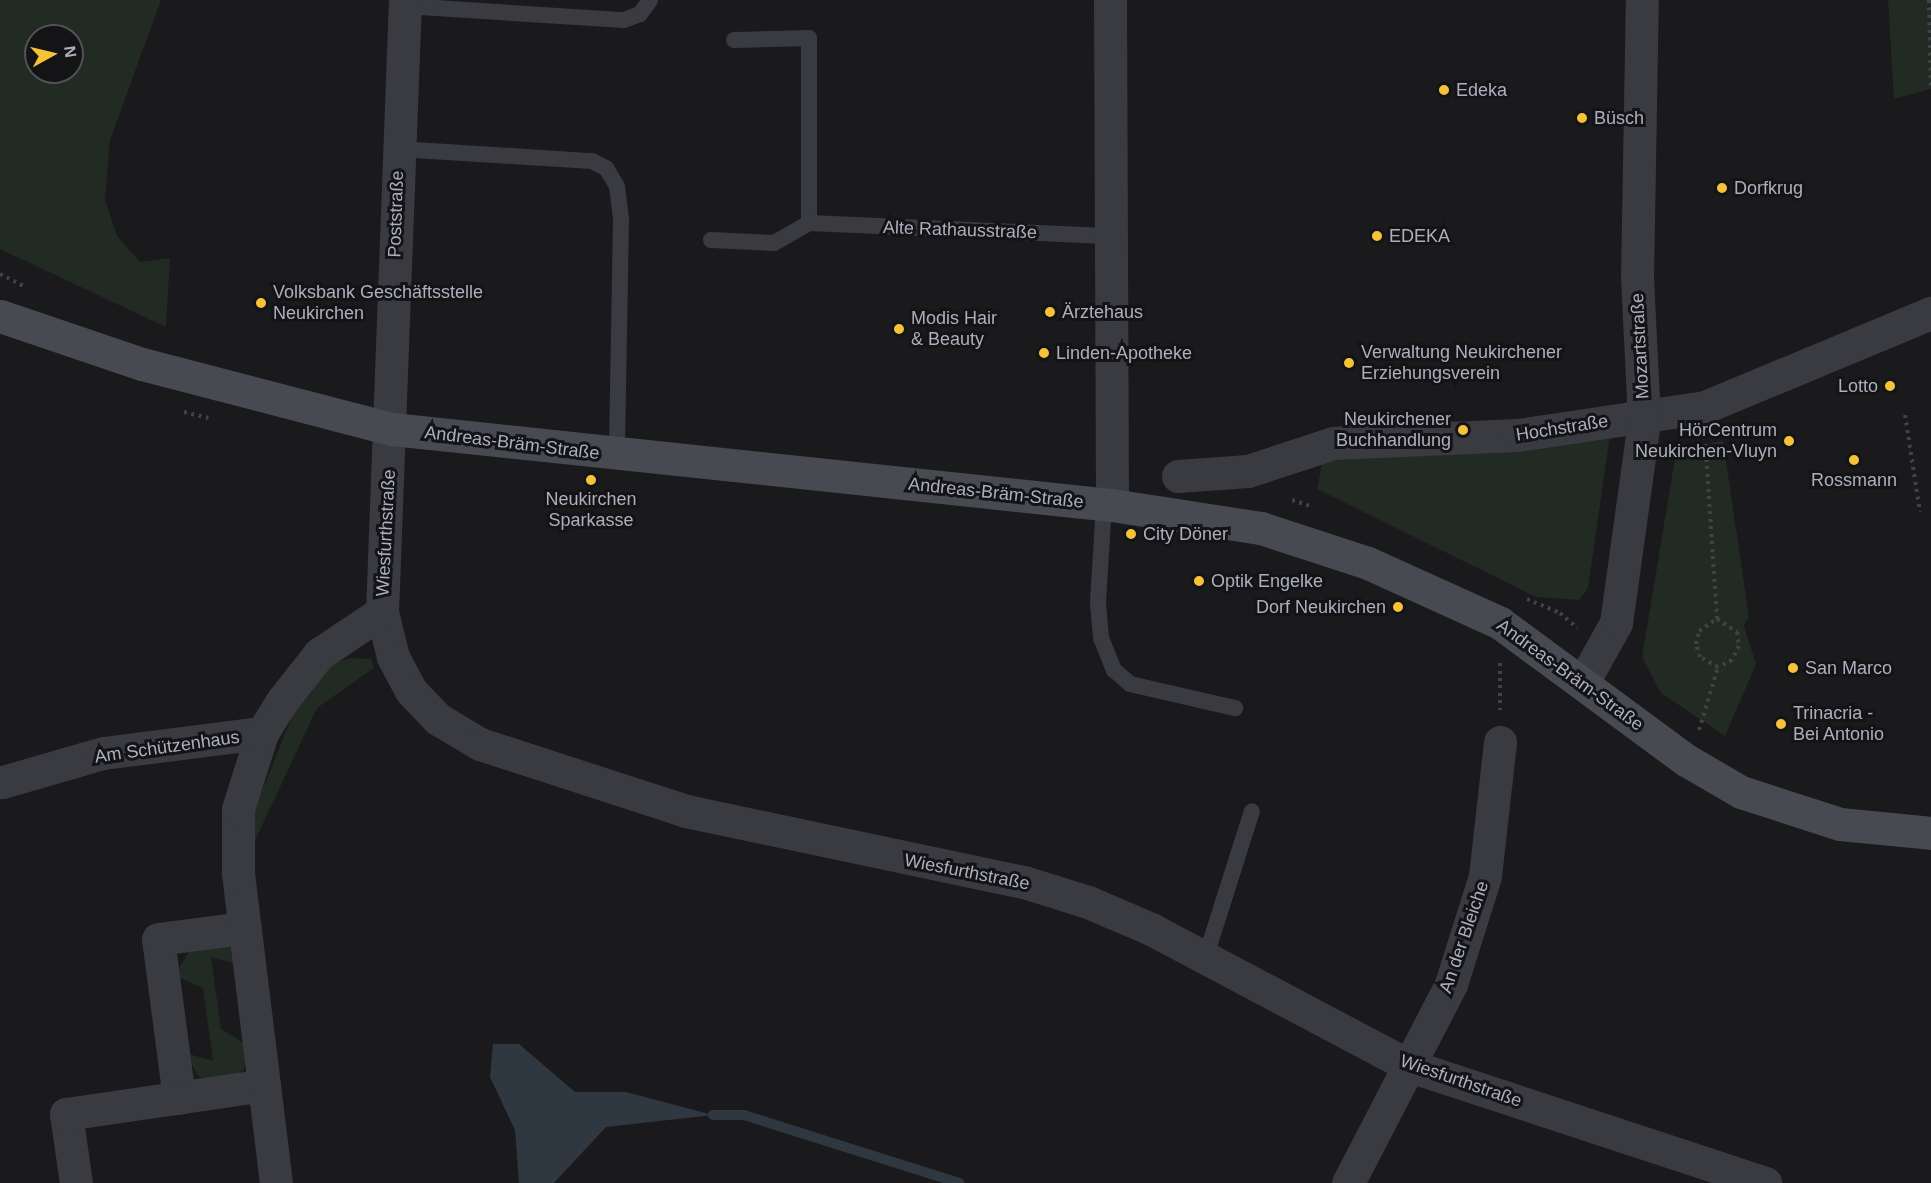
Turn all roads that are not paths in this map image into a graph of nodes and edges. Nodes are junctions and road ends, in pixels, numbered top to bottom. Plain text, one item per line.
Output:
1 (650, 0) edge
2 (1110, 0) edge
3 (1642, 0) edge
4 (405, 3) edge
5 (734, 40) dead end
6 (399, 149) junction
7 (809, 223) junction
8 (1111, 236) junction
9 (711, 240) dead end
10 (1931, 313) edge
11 (0, 316) edge
12 (1644, 420) junction
13 (392, 429) junction
14 (617, 456) junction
15 (1178, 476) dead end
16 (1108, 504) junction
17 (382, 612) junction
18 (1583, 682) junction
19 (1234, 708) dead end
20 (262, 733) junction
21 (1500, 742) dead end
22 (3, 782) dead end
23 (1252, 811) dead end
24 (1931, 833) edge
25 (244, 928) junction
26 (1205, 959) junction
27 (1410, 1066) junction
28 (264, 1085) junction
29 (179, 1098) junction
30 (76, 1183) edge
31 (276, 1183) edge
32 (1347, 1183) edge
33 (1765, 1183) edge

1 - 4 lane
2 - 8 street
3 - 12 street, Mozartstraße
4 - 6 street, Poststraße
5 - 7 lane
6 - 13 street, Poststraße
6 - 14 lane
7 - 8 lane, Alte Rathausstraße
7 - 9 lane
8 - 16 street
10 - 12 street, Hochstraße
11 - 13 main road, Andreas-Bräm-Straße
12 - 15 street, Hochstraße
12 - 18 street, Mozartstraße
13 - 14 main road, Andreas-Bräm-Straße
13 - 17 street, Wiesfurthstraße
14 - 16 main road, Andreas-Bräm-Straße
16 - 18 main road, Andreas-Bräm-Straße
16 - 19 lane
17 - 20 street, Am Schützenhaus
17 - 26 street, Wiesfurthstraße
18 - 24 main road, Andreas-Bräm-Straße
20 - 22 street, Am Schützenhaus
20 - 25 street, Am Schützenhaus
21 - 27 street, An der Bleiche
23 - 26 lane
25 - 28 street, Am Schützenhaus
25 - 29 street
26 - 27 street, Wiesfurthstraße
27 - 32 street, An der Bleiche
27 - 33 street, Wiesfurthstraße
28 - 29 street
28 - 31 street, Am Schützenhaus
29 - 30 street

